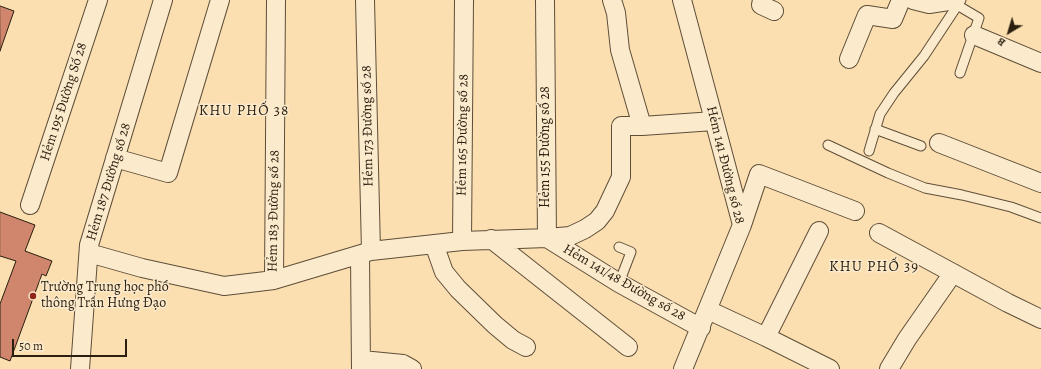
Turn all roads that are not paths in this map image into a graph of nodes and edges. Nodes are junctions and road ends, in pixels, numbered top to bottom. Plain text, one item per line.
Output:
1 (98, 0) edge
2 (163, 0) edge
3 (220, 0) edge
4 (276, 0) edge
5 (366, 0) edge
6 (464, 0) edge
7 (545, 0) edge
8 (612, 0) edge
9 (682, 0) edge
10 (902, 0) edge
11 (914, 0) edge
12 (958, 2) edge
13 (974, 35) junction
14 (849, 59) dead end
15 (1041, 63) edge
16 (960, 73) dead end
17 (714, 121) junction
18 (642, 126) junction
19 (875, 129) junction
20 (828, 145) dead end
21 (930, 145) joint
22 (869, 151) dead end
23 (116, 158) junction
24 (1041, 183) edge
25 (30, 204) dead end
26 (855, 211) dead end
27 (1041, 218) edge
28 (742, 225) junction
29 (819, 232) dead end
30 (879, 233) dead end
31 (547, 238) junction
32 (491, 239) junction
33 (462, 241) junction
34 (434, 244) junction
35 (619, 247) dead end
36 (89, 253) junction
37 (366, 253) junction
38 (953, 274) junction
39 (274, 280) junction
40 (619, 283) junction
41 (708, 310) junction
42 (1041, 319) edge
43 (701, 328) junction
44 (766, 337) junction
45 (526, 347) dead end
46 (628, 347) dead end
47 (362, 365) edge
48 (894, 367) edge
49 (80, 369) edge
50 (412, 369) edge
51 (683, 369) edge
52 (830, 369) edge

1 - 25 street, Hẻm 195 Đường Số 28
2 - 23 street, Hẻm 187 Đường số 28
3 - 23 street
4 - 39 street, Hẻm 183 Đường số 28
5 - 37 street, Hẻm 173 Đường số 28
6 - 33 street, Hẻm 165 Đường số 28
7 - 31 street, Hẻm 155 Đường số 28
8 - 18 street
9 - 17 street, Hẻm 141 Đường số 28
10 - 14 street
11 - 12 street
12 - 13 lane
12 - 19 lane
13 - 15 street
13 - 16 lane
17 - 18 street
17 - 28 street, Hẻm 141 Đường số 28
18 - 31 street
19 - 21 lane
19 - 22 lane
20 - 27 lane
21 - 24 street
23 - 36 street, Hẻm 187 Đường số 28
26 - 28 street
28 - 41 street, Hẻm 141 Đường số 28
29 - 44 street
30 - 38 street
31 - 32 street
31 - 40 street, Hẻm 141/48 Đường số 28
32 - 33 street
32 - 46 street
33 - 34 street
34 - 37 street
34 - 45 street
35 - 40 lane
36 - 39 street, Hẻm 183 Đường số 28
36 - 49 street, Hẻm 187 Đường số 28
37 - 39 street
37 - 47 street, Hẻm 173 Đường số 28
38 - 42 street
38 - 48 street
40 - 43 street, Hẻm 141/48 Đường số 28
41 - 43 street, Hẻm 141 Đường số 28
41 - 44 street
43 - 51 street, Hẻm 141 Đường số 28
44 - 52 street
47 - 50 street

